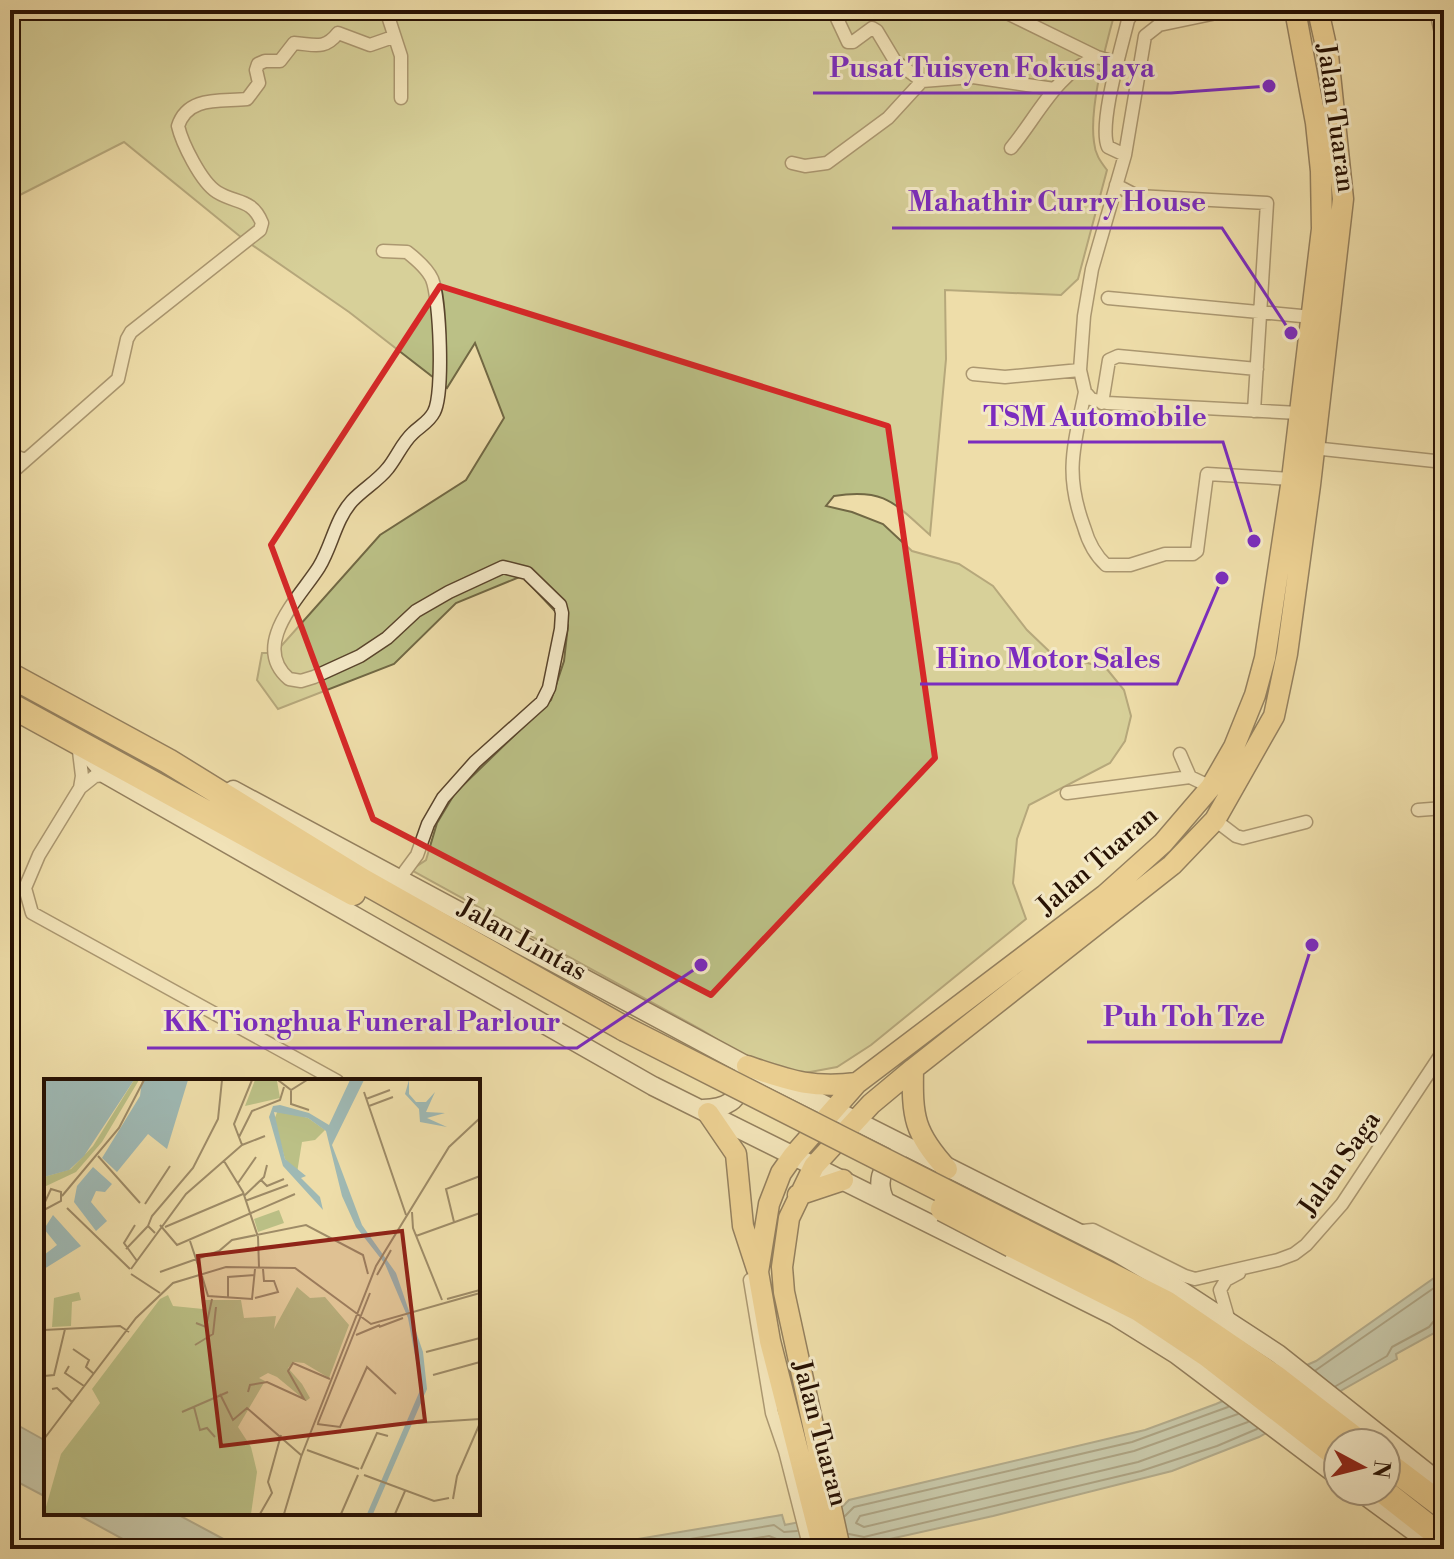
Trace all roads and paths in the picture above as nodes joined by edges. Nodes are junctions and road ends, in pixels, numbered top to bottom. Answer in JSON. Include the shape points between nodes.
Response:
{"nodes":[{"id":1,"x":386,"y":10,"type":"edge"},
{"id":2,"x":833,"y":10,"type":"edge"},
{"id":3,"x":1001,"y":10,"type":"edge"},
{"id":4,"x":1143,"y":10,"type":"edge"},
{"id":5,"x":1231,"y":10,"type":"edge"},
{"id":6,"x":1295,"y":10,"type":"edge"},
{"id":7,"x":1318,"y":10,"type":"edge"},
{"id":8,"x":1436,"y":10,"type":"edge"},
{"id":9,"x":393,"y":37,"type":"junction"},
{"id":10,"x":1444,"y":47,"type":"edge"},
{"id":11,"x":1097,"y":57,"type":"junction"},
{"id":12,"x":1118,"y":63,"type":"junction"},
{"id":13,"x":922,"y":81,"type":"junction"},
{"id":14,"x":1054,"y":89,"type":"junction"},
{"id":15,"x":401,"y":98,"type":"dead end"},
{"id":16,"x":1011,"y":148,"type":"dead end"},
{"id":17,"x":1125,"y":155,"type":"junction"},
{"id":18,"x":792,"y":163,"type":"dead end"},
{"id":19,"x":1116,"y":185,"type":"junction"},
{"id":20,"x":383,"y":251,"type":"dead end"},
{"id":21,"x":1108,"y":298,"type":"dead end"},
{"id":22,"x":1261,"y":312,"type":"junction"},
{"id":23,"x":1312,"y":317,"type":"junction"},
{"id":24,"x":1257,"y":369,"type":"junction"},
{"id":25,"x":1080,"y":370,"type":"junction"},
{"id":26,"x":973,"y":374,"type":"dead end"},
{"id":27,"x":1085,"y":392,"type":"junction"},
{"id":28,"x":1102,"y":403,"type":"junction"},
{"id":29,"x":1254,"y":411,"type":"junction"},
{"id":30,"x":1299,"y":413,"type":"junction"},
{"id":31,"x":1313,"y":448,"type":"junction"},
{"id":32,"x":10,"y":454,"type":"edge"},
{"id":33,"x":25,"y":460,"type":"junction"},
{"id":34,"x":1444,"y":462,"type":"edge"},
{"id":35,"x":10,"y":474,"type":"edge"},
{"id":36,"x":1292,"y":479,"type":"junction"},
{"id":37,"x":1269,"y":632,"type":"junction"},
{"id":38,"x":10,"y":675,"type":"edge"},
{"id":39,"x":10,"y":705,"type":"edge"},
{"id":40,"x":78,"y":743,"type":"junction"},
{"id":41,"x":1180,"y":754,"type":"dead end"},
{"id":42,"x":168,"y":761,"type":"junction"},
{"id":43,"x":107,"y":775,"type":"junction"},
{"id":44,"x":1190,"y":777,"type":"junction"},
{"id":45,"x":1211,"y":787,"type":"junction"},
{"id":46,"x":80,"y":788,"type":"junction"},
{"id":47,"x":1067,"y":793,"type":"dead end"},
{"id":48,"x":1444,"y":808,"type":"edge"},
{"id":49,"x":1418,"y":810,"type":"dead end"},
{"id":50,"x":1215,"y":820,"type":"junction"},
{"id":51,"x":1306,"y":822,"type":"dead end"},
{"id":52,"x":400,"y":878,"type":"junction"},
{"id":53,"x":1052,"y":946,"type":"junction"},
{"id":54,"x":621,"y":1034,"type":"junction"},
{"id":55,"x":1444,"y":1050,"type":"edge"},
{"id":56,"x":727,"y":1055,"type":"junction"},
{"id":57,"x":747,"y":1066,"type":"junction"},
{"id":58,"x":913,"y":1069,"type":"junction"},
{"id":59,"x":333,"y":1079,"type":"edge"},
{"id":60,"x":857,"y":1083,"type":"junction"},
{"id":61,"x":834,"y":1110,"type":"junction"},
{"id":62,"x":704,"y":1111,"type":"junction"},
{"id":63,"x":855,"y":1121,"type":"junction"},
{"id":64,"x":912,"y":1150,"type":"junction"},
{"id":65,"x":793,"y":1156,"type":"junction"},
{"id":66,"x":814,"y":1166,"type":"junction"},
{"id":67,"x":947,"y":1169,"type":"junction"},
{"id":68,"x":843,"y":1180,"type":"junction"},
{"id":69,"x":798,"y":1195,"type":"junction"},
{"id":70,"x":885,"y":1201,"type":"junction"},
{"id":71,"x":743,"y":1226,"type":"junction"},
{"id":72,"x":1076,"y":1231,"type":"junction"},
{"id":73,"x":1016,"y":1238,"type":"junction"},
{"id":74,"x":1245,"y":1269,"type":"junction"},
{"id":75,"x":758,"y":1272,"type":"junction"},
{"id":76,"x":752,"y":1297,"type":"junction"},
{"id":77,"x":1229,"y":1321,"type":"junction"},
{"id":78,"x":1286,"y":1373,"type":"junction"},
{"id":79,"x":1339,"y":1427,"type":"edge"},
{"id":80,"x":1287,"y":1428,"type":"junction"},
{"id":81,"x":1322,"y":1447,"type":"edge"},
{"id":82,"x":1322,"y":1461,"type":"edge"},
{"id":83,"x":1402,"y":1475,"type":"edge"},
{"id":84,"x":1444,"y":1486,"type":"edge"},
{"id":85,"x":1402,"y":1506,"type":"edge"},
{"id":86,"x":1381,"y":1507,"type":"edge"},
{"id":87,"x":1444,"y":1507,"type":"edge"},
{"id":88,"x":823,"y":1510,"type":"junction"},
{"id":89,"x":1444,"y":1539,"type":"edge"},
{"id":90,"x":834,"y":1548,"type":"edge"},
{"id":91,"x":810,"y":1549,"type":"edge"},
{"id":92,"x":1438,"y":1549,"type":"edge"}],
"edges":[{"from":1,"to":9,"type":"street"},
{"from":2,"to":13,"type":"street","via":[[848,42],[872,28],[895,61]]},
{"from":3,"to":11,"type":"street"},
{"from":4,"to":12,"type":"street","via":[[1128,20]]},
{"from":5,"to":17,"type":"street","via":[[1159,25],[1145,36]]},
{"from":6,"to":23,"type":"main road","name":"Jalan Tuaran","via":[[1316,123],[1322,193]]},
{"from":7,"to":31,"type":"main road","name":"Jalan Tuaran","via":[[1328,55],[1343,199]]},
{"from":8,"to":10,"type":"street"},
{"from":9,"to":15,"type":"street","via":[[401,56]]},
{"from":9,"to":33,"type":"street","via":[[370,45],[338,33],[318,47],[294,43],[280,61],[258,64],[259,83],[247,99],[208,100],[186,112],[178,126],[196,165],[218,193],[258,212],[260,230],[131,332],[118,379]]},
{"from":11,"to":12,"type":"street"},
{"from":11,"to":14,"type":"street","via":[[1076,67]]},
{"from":12,"to":17,"type":"street","via":[[1105,136],[1113,152]]},
{"from":13,"to":14,"type":"street","via":[[973,77]]},
{"from":13,"to":18,"type":"street","via":[[888,118],[827,163]]},
{"from":14,"to":16,"type":"street"},
{"from":17,"to":19,"type":"street"},
{"from":19,"to":22,"type":"street","via":[[1137,196],[1267,203]]},
{"from":19,"to":25,"type":"street","via":[[1088,288]]},
{"from":20,"to":52,"type":"street","via":[[407,252],[430,275],[436,292],[438,402],[427,422],[340,519],[319,567],[284,617],[276,642],[277,664],[289,679],[314,677],[360,656],[416,611],[503,567],[527,573],[551,594],[562,613],[542,702],[443,798],[417,855]]},
{"from":21,"to":22,"type":"street"},
{"from":22,"to":23,"type":"street"},
{"from":22,"to":24,"type":"street"},
{"from":23,"to":30,"type":"main road","name":"Jalan Tuaran"},
{"from":24,"to":28,"type":"street","via":[[1118,356],[1109,360]]},
{"from":24,"to":29,"type":"street"},
{"from":25,"to":26,"type":"street","via":[[1005,377]]},
{"from":25,"to":27,"type":"street"},
{"from":27,"to":28,"type":"street"},
{"from":27,"to":36,"type":"street","via":[[1071,482],[1088,539],[1106,565],[1197,551],[1207,474]]},
{"from":28,"to":29,"type":"street"},
{"from":29,"to":30,"type":"street"},
{"from":30,"to":36,"type":"main road","name":"Jalan Tuaran"},
{"from":31,"to":34,"type":"street"},
{"from":31,"to":37,"type":"main road","via":[[1302,455],[1280,612]]},
{"from":31,"to":50,"type":"main road","name":"Jalan Tuaran","via":[[1274,716]]},
{"from":32,"to":33,"type":"street"},
{"from":33,"to":35,"type":"street"},
{"from":36,"to":37,"type":"main road","name":"Jalan Tuaran"},
{"from":37,"to":45,"type":"main road","name":"Jalan Tuaran","via":[[1250,709]]},
{"from":38,"to":42,"type":"highway","name":"Jalan Lintas"},
{"from":39,"to":40,"type":"highway","name":"Jalan Lintas"},
{"from":40,"to":43,"type":"street"},
{"from":40,"to":46,"type":"street"},
{"from":40,"to":54,"type":"highway","name":"Jalan Lintas","via":[[580,1021]]},
{"from":41,"to":44,"type":"street"},
{"from":42,"to":52,"type":"street"},
{"from":42,"to":54,"type":"highway","name":"Jalan Lintas"},
{"from":43,"to":46,"type":"street","via":[[95,776]]},
{"from":43,"to":62,"type":"street"},
{"from":44,"to":45,"type":"street"},
{"from":44,"to":47,"type":"street"},
{"from":45,"to":53,"type":"main road","name":"Jalan Tuaran","via":[[1163,843]]},
{"from":46,"to":59,"type":"street","via":[[30,872],[25,888],[32,913]]},
{"from":48,"to":49,"type":"street"},
{"from":50,"to":51,"type":"street","via":[[1243,838]]},
{"from":50,"to":53,"type":"main road","name":"Jalan Tuaran","via":[[1172,865]]},
{"from":52,"to":56,"type":"street"},
{"from":53,"to":58,"type":"main road","name":"Jalan Tuaran"},
{"from":53,"to":60,"type":"main road","name":"Jalan Tuaran"},
{"from":54,"to":73,"type":"highway","name":"Jalan Lintas","bridge":true},
{"from":55,"to":74,"type":"street","name":"Jalan Saga","via":[[1342,1204],[1314,1237],[1294,1254]]},
{"from":56,"to":57,"type":"street"},
{"from":56,"to":62,"type":"street","via":[[741,1074],[739,1092],[728,1105]]},
{"from":57,"to":60,"type":"main road","via":[[826,1087]]},
{"from":57,"to":61,"type":"street"},
{"from":58,"to":63,"type":"main road","name":"Jalan Tuaran"},
{"from":58,"to":67,"type":"main road","via":[[920,1134]]},
{"from":60,"to":61,"type":"main road","name":"Jalan Tuaran"},
{"from":61,"to":63,"type":"street"},
{"from":61,"to":65,"type":"main road","name":"Jalan Tuaran"},
{"from":62,"to":65,"type":"street"},
{"from":62,"to":71,"type":"main road","via":[[736,1154]]},
{"from":63,"to":64,"type":"street"},
{"from":63,"to":66,"type":"main road","name":"Jalan Tuaran"},
{"from":64,"to":67,"type":"street"},
{"from":64,"to":70,"type":"street","via":[[886,1165],[879,1188]]},
{"from":65,"to":66,"type":"street"},
{"from":65,"to":75,"type":"main road","name":"Jalan Tuaran","via":[[769,1204]]},
{"from":66,"to":68,"type":"street"},
{"from":66,"to":69,"type":"main road","name":"Jalan Tuaran"},
{"from":67,"to":72,"type":"street"},
{"from":68,"to":69,"type":"main road"},
{"from":68,"to":70,"type":"street"},
{"from":69,"to":88,"type":"main road","name":"Jalan Tuaran","via":[[782,1267]]},
{"from":70,"to":80,"type":"street","via":[[1115,1316]]},
{"from":71,"to":75,"type":"main road"},
{"from":71,"to":76,"type":"street"},
{"from":72,"to":74,"type":"street","name":"Jalan Saga","via":[[1093,1230],[1195,1279]]},
{"from":72,"to":77,"type":"street"},
{"from":73,"to":78,"type":"highway","via":[[1166,1303]]},
{"from":73,"to":80,"type":"highway","via":[[1208,1355],[1250,1387]]},
{"from":74,"to":77,"type":"street","via":[[1220,1290]]},
{"from":75,"to":76,"type":"street"},
{"from":75,"to":88,"type":"main road","name":"Jalan Tuaran","via":[[770,1341]]},
{"from":76,"to":91,"type":"street","via":[[772,1413]]},
{"from":77,"to":78,"type":"street"},
{"from":78,"to":79,"type":"highway"},
{"from":78,"to":84,"type":"street","via":[[1348,1408]]},
{"from":80,"to":81,"type":"highway"},
{"from":80,"to":82,"type":"street"},
{"from":83,"to":87,"type":"highway"},
{"from":85,"to":89,"type":"highway"},
{"from":86,"to":92,"type":"street"},
{"from":88,"to":90,"type":"main road","name":"Jalan Tuaran"}]}
